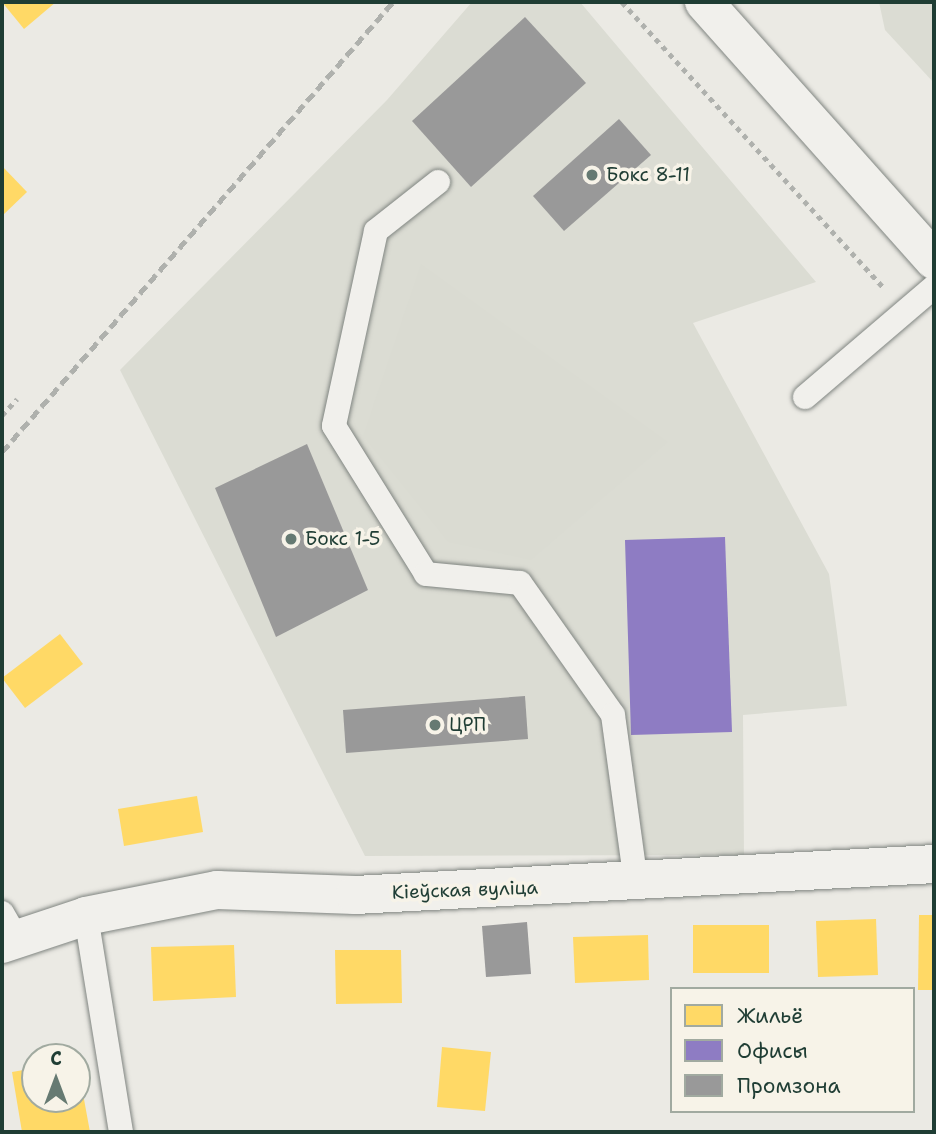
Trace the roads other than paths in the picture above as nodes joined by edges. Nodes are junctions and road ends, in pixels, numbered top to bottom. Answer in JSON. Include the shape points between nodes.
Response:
{"nodes":[{"id":1,"x":704,"y":2,"type":"edge"},
{"id":2,"x":438,"y":182,"type":"dead end"},
{"id":3,"x":934,"y":260,"type":"edge"},
{"id":4,"x":934,"y":287,"type":"edge"},
{"id":5,"x":805,"y":397,"type":"dead end"},
{"id":6,"x":934,"y":864,"type":"edge"},
{"id":7,"x":636,"y":882,"type":"junction"},
{"id":8,"x":86,"y":916,"type":"junction"},
{"id":9,"x":7,"y":932,"type":"edge"},
{"id":10,"x":121,"y":1132,"type":"edge"}],
"edges":[{"from":1,"to":3,"type":"street"},
{"from":2,"to":7,"type":"lane","via":[[376,231],[334,426],[426,574],[520,583],[613,715]]},
{"from":4,"to":5,"type":"lane"},
{"from":6,"to":7,"type":"street","name":"Кіеўская вуліца"},
{"from":7,"to":8,"type":"street","name":"Кіеўская вуліца","via":[[355,895],[217,890]]},
{"from":8,"to":9,"type":"street","name":"Кіеўская вуліца"},
{"from":8,"to":10,"type":"lane"}]}
